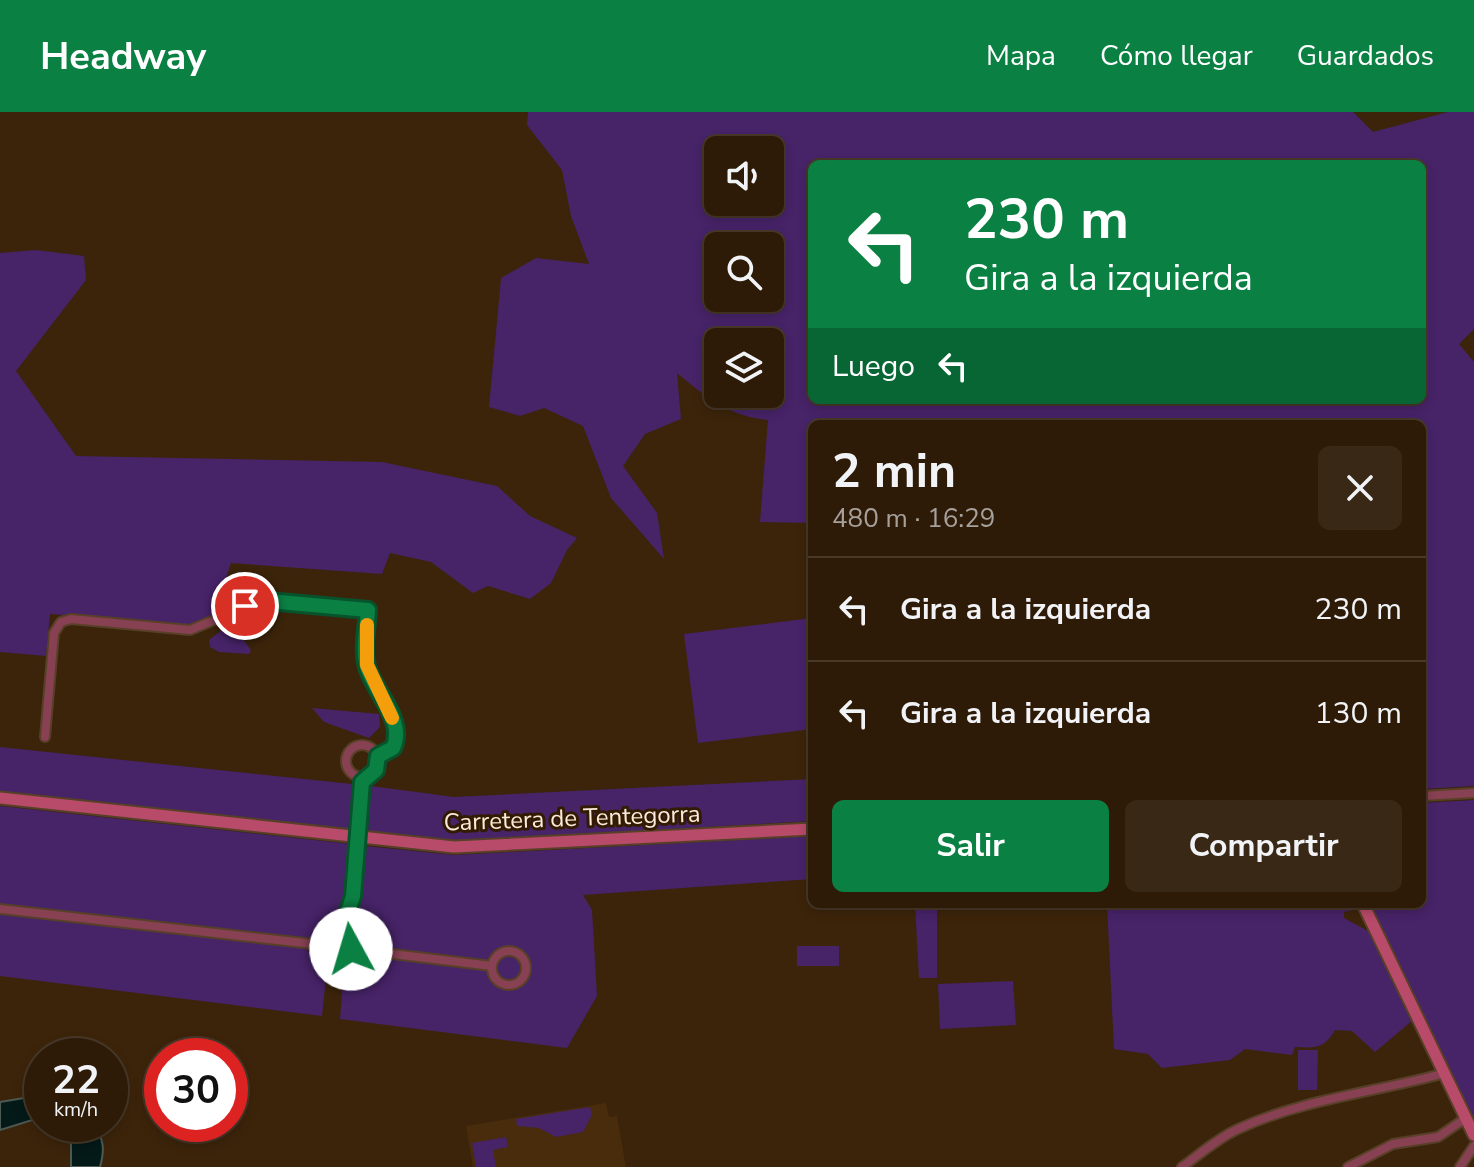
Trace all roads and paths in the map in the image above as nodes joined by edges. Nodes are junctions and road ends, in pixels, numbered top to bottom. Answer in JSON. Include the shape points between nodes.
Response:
{"nodes":[{"id":1,"x":45,"y":737,"type":"dead end"},
{"id":2,"x":378,"y":756,"type":"junction"},
{"id":3,"x":362,"y":779,"type":"junction"},
{"id":4,"x":1474,"y":793,"type":"edge"},
{"id":5,"x":1426,"y":796,"type":"edge"},
{"id":6,"x":0,"y":798,"type":"edge"},
{"id":7,"x":808,"y":829,"type":"edge"},
{"id":8,"x":359,"y":837,"type":"junction"},
{"id":9,"x":1365,"y":908,"type":"edge"},
{"id":10,"x":0,"y":909,"type":"edge"},
{"id":11,"x":341,"y":934,"type":"junction"},
{"id":12,"x":322,"y":945,"type":"junction"},
{"id":13,"x":351,"y":949,"type":"junction"},
{"id":14,"x":492,"y":966,"type":"junction"},
{"id":15,"x":1445,"y":1073,"type":"junction"},
{"id":16,"x":1466,"y":1118,"type":"junction"},
{"id":17,"x":1474,"y":1135,"type":"edge"},
{"id":18,"x":1474,"y":1146,"type":"edge"},
{"id":19,"x":1182,"y":1167,"type":"edge"},
{"id":20,"x":1348,"y":1167,"type":"edge"},
{"id":21,"x":1460,"y":1167,"type":"edge"}],
"edges":[{"from":1,"to":2,"type":"street","via":[[54,633],[61,622],[190,630],[268,601],[368,610],[367,665],[397,734],[393,748]]},
{"from":2,"to":3,"type":"street","via":[[376,770]]},
{"from":2,"to":3,"type":"street","via":[[366,745],[350,750],[347,766]]},
{"from":3,"to":8,"type":"street"},
{"from":4,"to":5,"type":"street"},
{"from":6,"to":8,"type":"main road","name":"Carretera de Tentegorra"},
{"from":7,"to":8,"type":"main road","name":"Carretera de Tentegorra","via":[[461,847]]},
{"from":8,"to":11,"type":"street","via":[[353,896]]},
{"from":9,"to":15,"type":"main road"},
{"from":10,"to":12,"type":"street"},
{"from":11,"to":12,"type":"street","via":[[328,935]]},
{"from":11,"to":13,"type":"street"},
{"from":12,"to":13,"type":"street","via":[[323,955],[332,962],[344,961]]},
{"from":13,"to":14,"type":"street"},
{"from":14,"to":14,"type":"street","via":[[504,984],[515,984],[526,971],[524,960],[511,951],[499,955]]},
{"from":15,"to":16,"type":"main road"},
{"from":15,"to":19,"type":"street","via":[[1249,1124]]},
{"from":16,"to":17,"type":"main road"},
{"from":16,"to":20,"type":"street","via":[[1438,1137],[1393,1144]]},
{"from":18,"to":21,"type":"street"}]}
